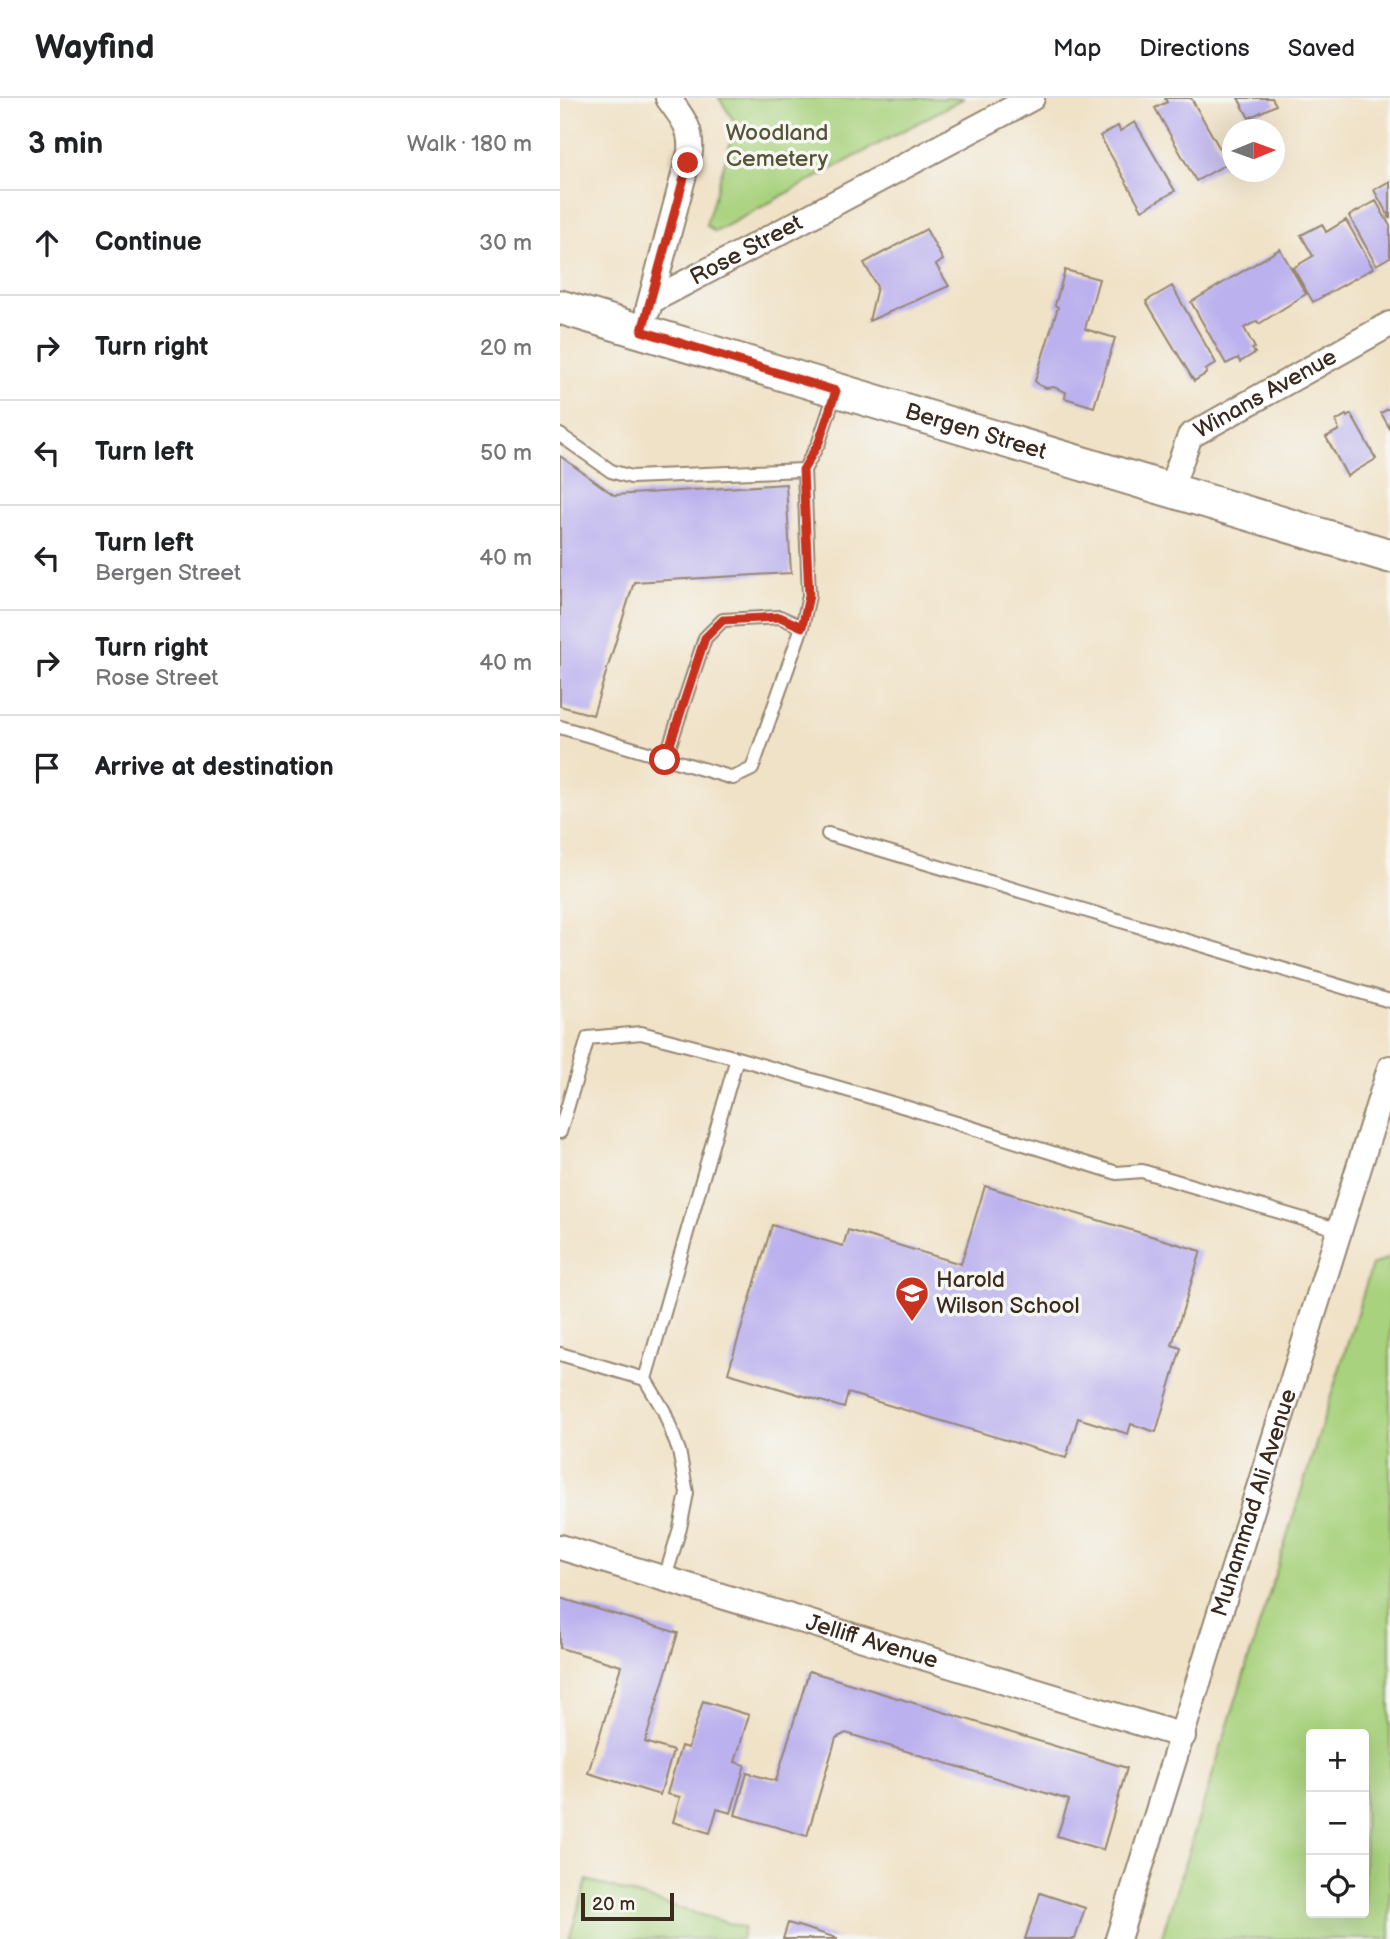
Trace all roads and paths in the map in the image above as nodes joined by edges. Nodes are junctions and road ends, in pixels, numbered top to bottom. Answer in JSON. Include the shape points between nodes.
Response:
{"nodes":[{"id":1,"x":668,"y":98,"type":"edge"},
{"id":2,"x":1032,"y":98,"type":"edge"},
{"id":3,"x":560,"y":307,"type":"edge"},
{"id":4,"x":647,"y":316,"type":"junction"},
{"id":5,"x":1390,"y":324,"type":"edge"},
{"id":6,"x":836,"y":391,"type":"junction"},
{"id":7,"x":560,"y":435,"type":"edge"},
{"id":8,"x":803,"y":470,"type":"junction"},
{"id":9,"x":1170,"y":491,"type":"junction"},
{"id":10,"x":1390,"y":556,"type":"edge"},
{"id":11,"x":802,"y":627,"type":"junction"},
{"id":12,"x":560,"y":727,"type":"edge"},
{"id":13,"x":665,"y":760,"type":"junction"},
{"id":14,"x":828,"y":834,"type":"dead end"},
{"id":15,"x":1390,"y":1001,"type":"edge"},
{"id":16,"x":737,"y":1058,"type":"junction"},
{"id":17,"x":1390,"y":1068,"type":"edge"},
{"id":18,"x":560,"y":1132,"type":"edge"},
{"id":19,"x":1340,"y":1230,"type":"junction"},
{"id":20,"x":560,"y":1354,"type":"edge"},
{"id":21,"x":645,"y":1379,"type":"junction"},
{"id":22,"x":560,"y":1547,"type":"edge"},
{"id":23,"x":665,"y":1578,"type":"junction"},
{"id":24,"x":1183,"y":1736,"type":"junction"},
{"id":25,"x":1118,"y":1939,"type":"edge"}],
"edges":[{"from":1,"to":4,"type":"street","name":"Rose Street","via":[[687,124],[691,142]]},
{"from":2,"to":4,"type":"street","name":"Rose Street"},
{"from":3,"to":4,"type":"main road","name":"Bergen Street"},
{"from":4,"to":6,"type":"main road","name":"Bergen Street"},
{"from":5,"to":9,"type":"street","name":"Winans Avenue","via":[[1190,436]]},
{"from":6,"to":8,"type":"lane","via":[[819,442]]},
{"from":6,"to":9,"type":"main road","name":"Bergen Street"},
{"from":7,"to":8,"type":"lane","via":[[611,471],[631,477]]},
{"from":8,"to":11,"type":"lane","via":[[809,596]]},
{"from":9,"to":10,"type":"main road","name":"Bergen Street"},
{"from":11,"to":13,"type":"lane","via":[[780,617],[723,620],[705,638]]},
{"from":11,"to":13,"type":"lane","via":[[752,769],[733,778]]},
{"from":12,"to":13,"type":"lane"},
{"from":14,"to":15,"type":"lane"},
{"from":16,"to":18,"type":"lane","via":[[641,1033],[588,1038]]},
{"from":16,"to":19,"type":"lane","via":[[1117,1173],[1142,1171]]},
{"from":16,"to":21,"type":"lane"},
{"from":17,"to":19,"type":"street","name":"Muhammad Ali Avenue"},
{"from":19,"to":24,"type":"street","name":"Muhammad Ali Avenue"},
{"from":20,"to":21,"type":"lane"},
{"from":21,"to":23,"type":"lane","via":[[664,1410],[679,1451],[687,1493]]},
{"from":22,"to":23,"type":"street","name":"Jelliff Avenue"},
{"from":23,"to":24,"type":"street","name":"Jelliff Avenue"},
{"from":24,"to":25,"type":"street","name":"Muhammad Ali Avenue"}]}
